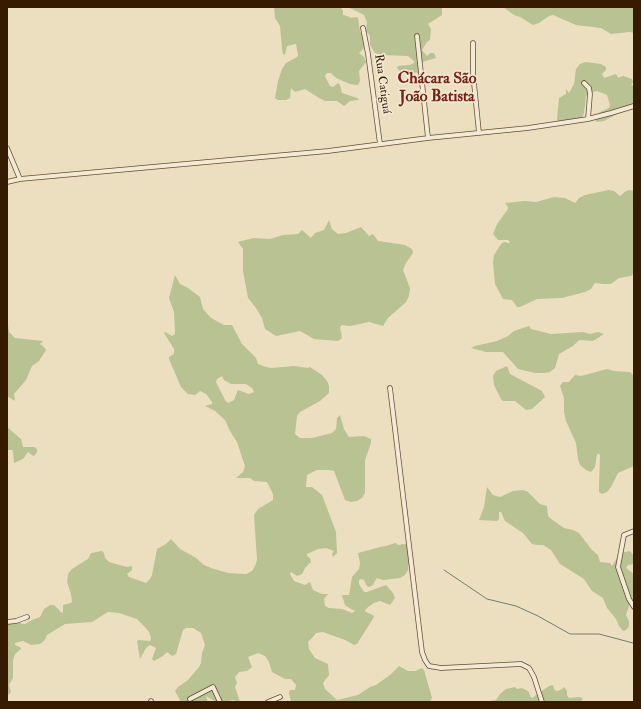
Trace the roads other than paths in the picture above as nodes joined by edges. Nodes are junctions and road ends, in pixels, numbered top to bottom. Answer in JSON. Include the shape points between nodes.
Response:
{"nodes":[{"id":1,"x":363,"y":28,"type":"dead end"},
{"id":2,"x":417,"y":36,"type":"dead end"},
{"id":3,"x":473,"y":43,"type":"dead end"},
{"id":4,"x":584,"y":82,"type":"dead end"},
{"id":5,"x":634,"y":106,"type":"edge"},
{"id":6,"x":588,"y":119,"type":"junction"},
{"id":7,"x":479,"y":133,"type":"junction"},
{"id":8,"x":428,"y":138,"type":"junction"},
{"id":9,"x":380,"y":144,"type":"junction"},
{"id":10,"x":7,"y":148,"type":"edge"},
{"id":11,"x":20,"y":179,"type":"junction"},
{"id":12,"x":7,"y":182,"type":"edge"},
{"id":13,"x":390,"y":388,"type":"dead end"},
{"id":14,"x":634,"y":531,"type":"edge"},
{"id":15,"x":634,"y":607,"type":"edge"},
{"id":16,"x":27,"y":617,"type":"dead end"},
{"id":17,"x":7,"y":622,"type":"edge"},
{"id":18,"x":280,"y":697,"type":"dead end"},
{"id":19,"x":190,"y":700,"type":"dead end"},
{"id":20,"x":220,"y":702,"type":"edge"},
{"id":21,"x":268,"y":702,"type":"edge"},
{"id":22,"x":542,"y":702,"type":"edge"}],
"edges":[{"from":1,"to":9,"type":"street","name":"Rua Catiguá"},
{"from":2,"to":8,"type":"street"},
{"from":3,"to":7,"type":"street"},
{"from":4,"to":6,"type":"street","via":[[590,94]]},
{"from":5,"to":6,"type":"street"},
{"from":6,"to":7,"type":"street"},
{"from":7,"to":8,"type":"street"},
{"from":8,"to":9,"type":"street"},
{"from":9,"to":11,"type":"street"},
{"from":10,"to":11,"type":"street"},
{"from":11,"to":12,"type":"street"},
{"from":13,"to":22,"type":"street","via":[[425,660],[429,666],[441,668],[521,664],[529,668],[534,677]]},
{"from":14,"to":15,"type":"street","via":[[624,535],[618,567]]},
{"from":16,"to":17,"type":"street"},
{"from":18,"to":21,"type":"street"},
{"from":19,"to":20,"type":"street","via":[[213,687]]}]}
